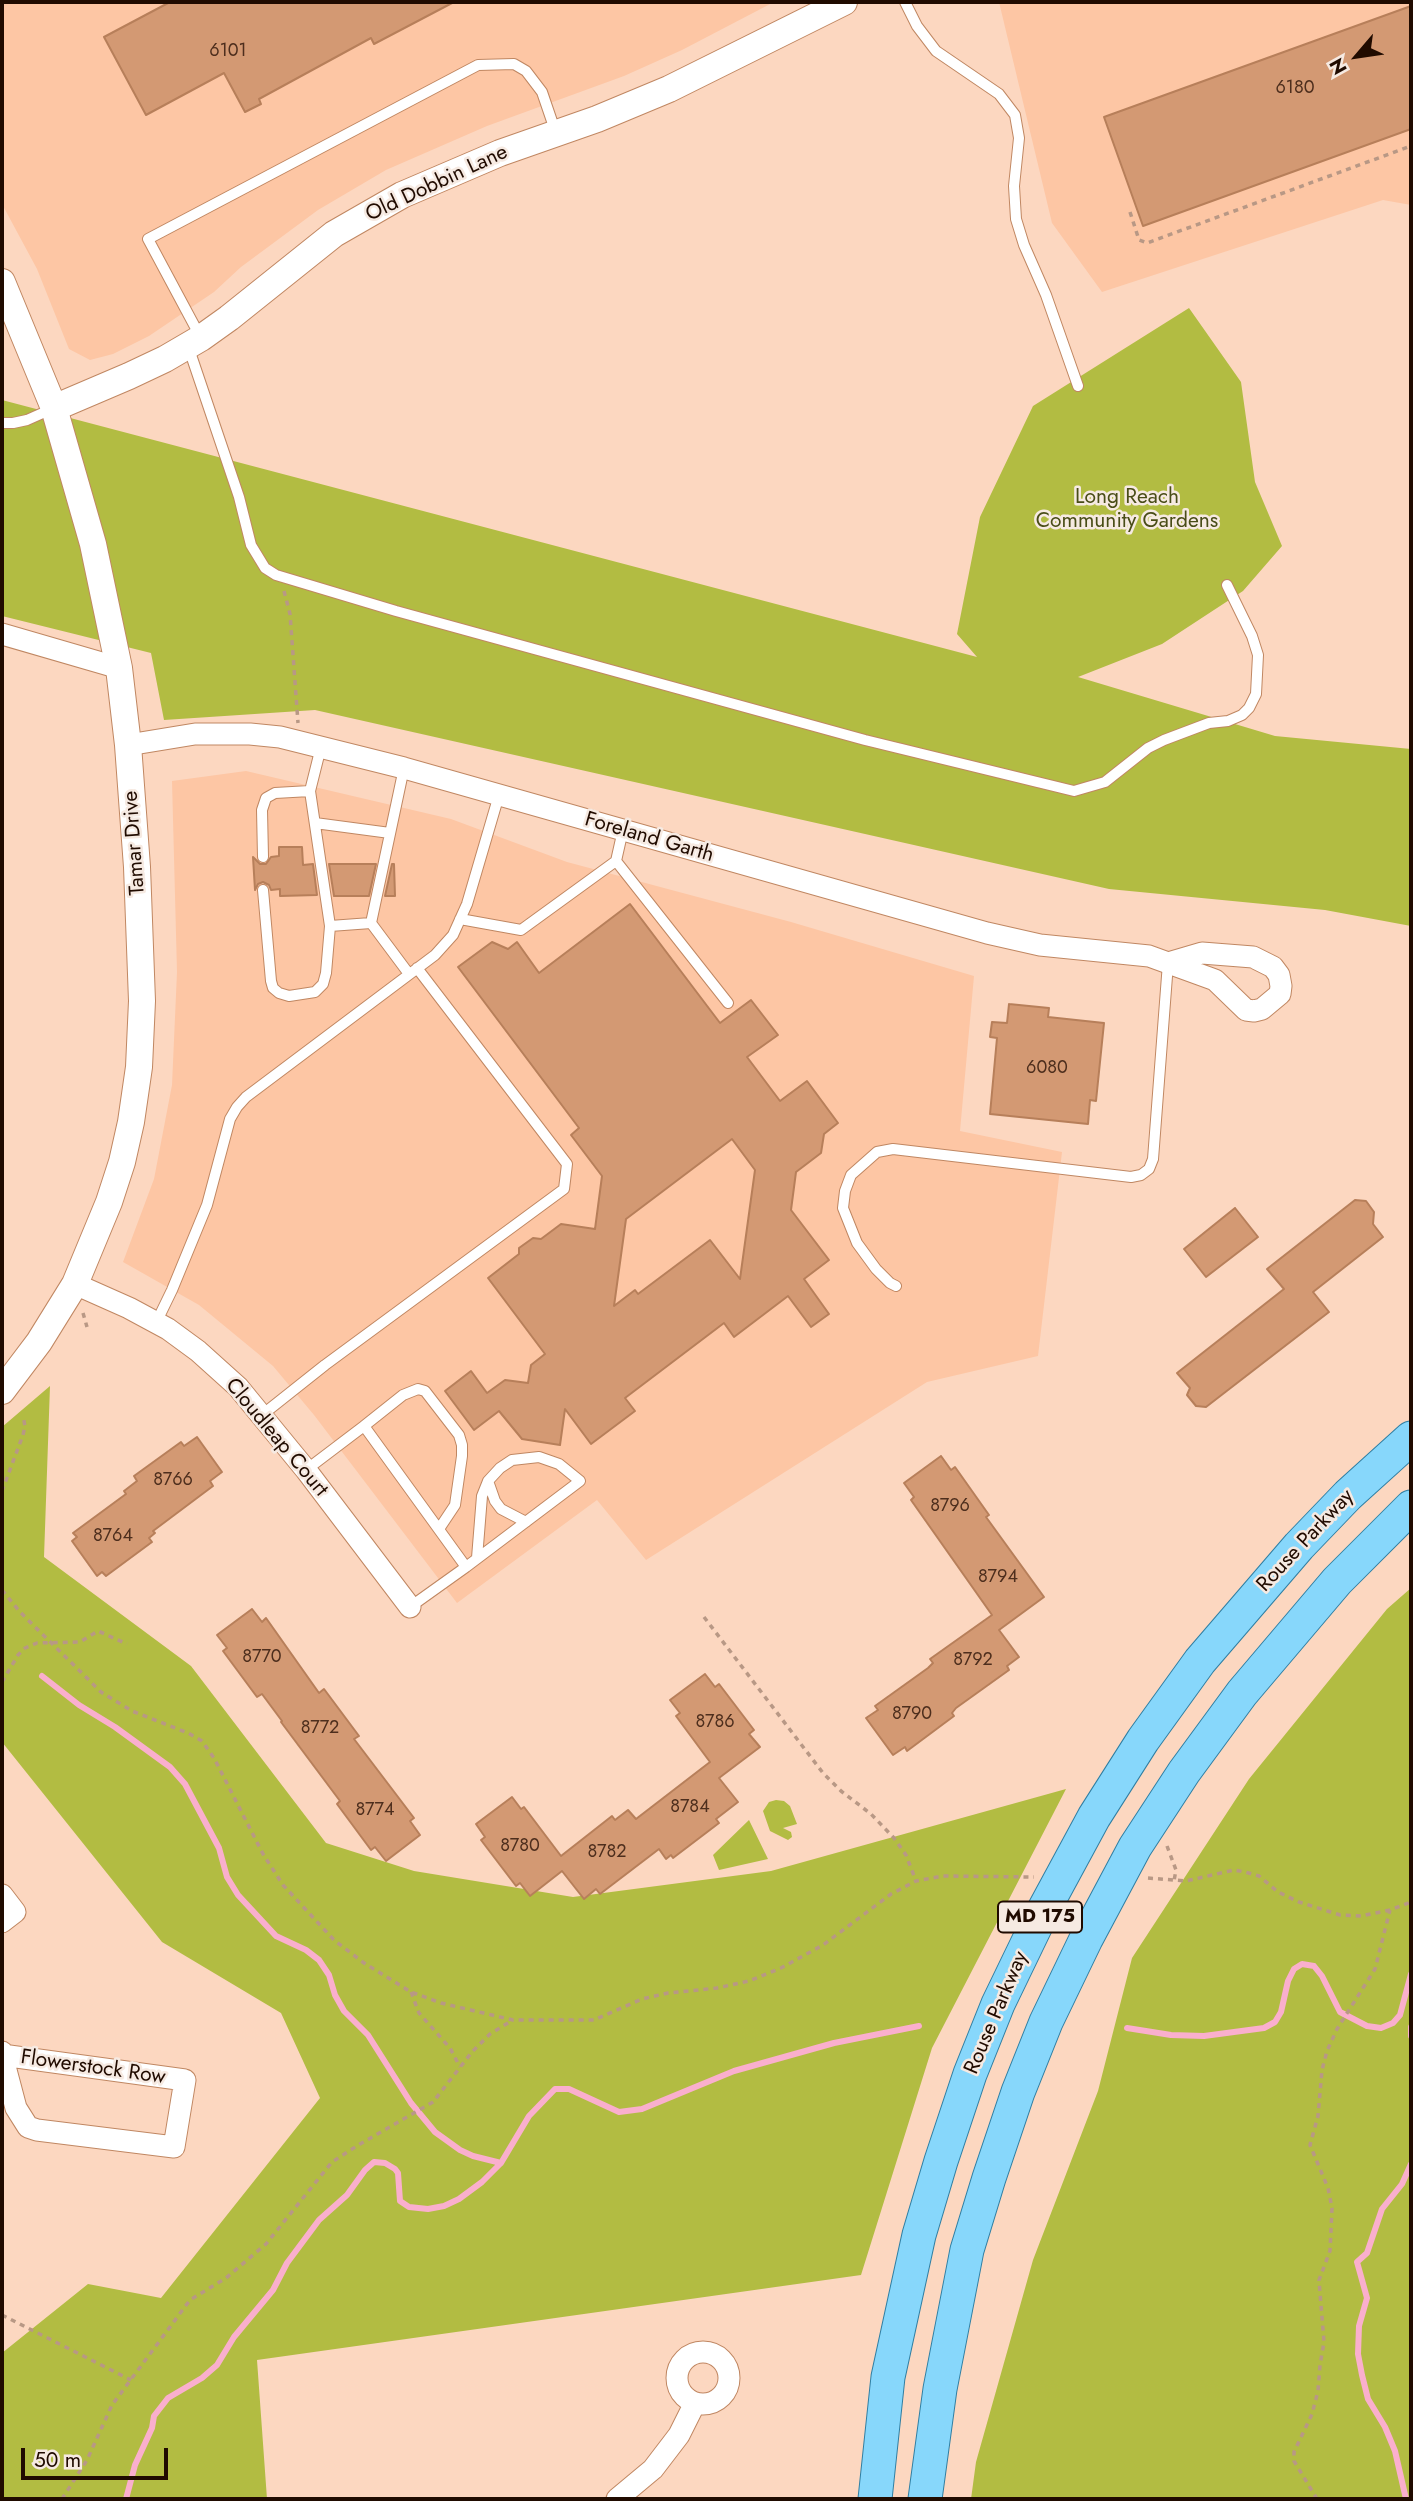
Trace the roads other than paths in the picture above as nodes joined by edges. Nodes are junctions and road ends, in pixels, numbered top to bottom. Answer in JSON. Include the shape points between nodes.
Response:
{"nodes":[{"id":1,"x":844,"y":2,"type":"edge"},
{"id":2,"x":905,"y":2,"type":"edge"},
{"id":3,"x":556,"y":133,"type":"junction"},
{"id":4,"x":2,"y":282,"type":"edge"},
{"id":5,"x":194,"y":342,"type":"junction"},
{"id":6,"x":1078,"y":386,"type":"dead end"},
{"id":7,"x":54,"y":408,"type":"junction"},
{"id":8,"x":2,"y":423,"type":"edge"},
{"id":9,"x":1227,"y":585,"type":"dead end"},
{"id":10,"x":2,"y":634,"type":"edge"},
{"id":11,"x":119,"y":668,"type":"junction"},
{"id":12,"x":128,"y":745,"type":"junction"},
{"id":13,"x":321,"y":747,"type":"junction"},
{"id":14,"x":404,"y":768,"type":"junction"},
{"id":15,"x":310,"y":791,"type":"junction"},
{"id":16,"x":499,"y":796,"type":"junction"},
{"id":17,"x":315,"y":822,"type":"junction"},
{"id":18,"x":623,"y":830,"type":"junction"},
{"id":19,"x":390,"y":833,"type":"junction"},
{"id":20,"x":263,"y":857,"type":"dead end"},
{"id":21,"x":616,"y":861,"type":"junction"},
{"id":22,"x":263,"y":890,"type":"dead end"},
{"id":23,"x":460,"y":919,"type":"junction"},
{"id":24,"x":371,"y":923,"type":"junction"},
{"id":25,"x":330,"y":926,"type":"junction"},
{"id":26,"x":1168,"y":963,"type":"junction"},
{"id":27,"x":413,"y":971,"type":"junction"},
{"id":28,"x":728,"y":1003,"type":"dead end"},
{"id":29,"x":75,"y":1284,"type":"junction"},
{"id":30,"x":896,"y":1286,"type":"dead end"},
{"id":31,"x":156,"y":1322,"type":"junction"},
{"id":32,"x":2,"y":1391,"type":"edge"},
{"id":33,"x":262,"y":1415,"type":"junction"},
{"id":34,"x":364,"y":1426,"type":"junction"},
{"id":35,"x":1411,"y":1438,"type":"edge"},
{"id":36,"x":306,"y":1470,"type":"junction"},
{"id":37,"x":488,"y":1481,"type":"junction"},
{"id":38,"x":1411,"y":1507,"type":"edge"},
{"id":39,"x":526,"y":1522,"type":"junction"},
{"id":40,"x":439,"y":1529,"type":"junction"},
{"id":41,"x":477,"y":1558,"type":"junction"},
{"id":42,"x":466,"y":1567,"type":"junction"},
{"id":43,"x":410,"y":1607,"type":"joint"},
{"id":44,"x":2,"y":1895,"type":"edge"},
{"id":45,"x":2,"y":1922,"type":"edge"},
{"id":46,"x":2,"y":2053,"type":"edge"},
{"id":47,"x":695,"y":2403,"type":"dead end"},
{"id":48,"x":617,"y":2499,"type":"edge"},
{"id":49,"x":874,"y":2499,"type":"edge"},
{"id":50,"x":925,"y":2499,"type":"edge"}],
"edges":[{"from":1,"to":3,"type":"street","name":"Old Dobbin Lane","via":[[669,89]]},
{"from":2,"to":6,"type":"lane","via":[[936,51],[999,94],[1015,115],[1019,138],[1016,219]]},
{"from":3,"to":5,"type":"street","name":"Old Dobbin Lane","via":[[447,174],[365,216],[334,234]]},
{"from":3,"to":5,"type":"lane","via":[[542,92],[526,71],[514,64],[478,65],[148,239]]},
{"from":4,"to":7,"type":"street","name":"Tamar Drive"},
{"from":5,"to":7,"type":"street","name":"Old Dobbin Lane"},
{"from":5,"to":9,"type":"lane","via":[[251,545],[265,568],[281,577],[865,740],[1074,791],[1105,782],[1147,748],[1209,723],[1228,721],[1249,708],[1256,694],[1258,655]]},
{"from":7,"to":8,"type":"lane","via":[[27,420]]},
{"from":7,"to":11,"type":"street","name":"Tamar Drive","via":[[93,544]]},
{"from":10,"to":11,"type":"street"},
{"from":11,"to":12,"type":"street","name":"Tamar Drive"},
{"from":12,"to":13,"type":"street","name":"Foreland Garth","via":[[222,733]]},
{"from":12,"to":29,"type":"street","name":"Tamar Drive","via":[[142,988],[139,1067],[122,1162]]},
{"from":13,"to":14,"type":"street","name":"Foreland Garth"},
{"from":13,"to":15,"type":"lane"},
{"from":14,"to":16,"type":"street","name":"Foreland Garth"},
{"from":14,"to":19,"type":"lane"},
{"from":15,"to":17,"type":"lane"},
{"from":15,"to":20,"type":"lane","via":[[275,793],[266,798]]},
{"from":16,"to":18,"type":"street","name":"Foreland Garth"},
{"from":16,"to":23,"type":"lane"},
{"from":17,"to":19,"type":"lane"},
{"from":17,"to":25,"type":"lane"},
{"from":18,"to":21,"type":"lane"},
{"from":18,"to":26,"type":"street","name":"Foreland Garth","via":[[987,933],[1041,945],[1149,956]]},
{"from":19,"to":24,"type":"lane"},
{"from":21,"to":23,"type":"lane","via":[[522,930]]},
{"from":21,"to":28,"type":"lane"},
{"from":22,"to":25,"type":"lane","via":[[274,988],[279,993],[315,992],[323,984]]},
{"from":23,"to":27,"type":"lane","via":[[435,955]]},
{"from":24,"to":25,"type":"lane"},
{"from":24,"to":27,"type":"lane"},
{"from":26,"to":26,"type":"street","name":"Foreland Garth","via":[[1215,981],[1246,1010],[1262,1009],[1280,994],[1279,975],[1253,957],[1202,953]]},
{"from":26,"to":30,"type":"lane","via":[[1149,1169],[1131,1177],[893,1149],[877,1152],[851,1175],[843,1208],[857,1243]]},
{"from":27,"to":31,"type":"lane","via":[[237,1107],[207,1205]]},
{"from":27,"to":33,"type":"lane","via":[[567,1164],[564,1189]]},
{"from":29,"to":31,"type":"street","name":"Cloudleap Court"},
{"from":29,"to":32,"type":"street","name":"Tamar Drive"},
{"from":31,"to":33,"type":"street","name":"Cloudleap Court","via":[[198,1351],[239,1387]]},
{"from":33,"to":36,"type":"street","name":"Cloudleap Court"},
{"from":34,"to":36,"type":"lane"},
{"from":34,"to":40,"type":"lane"},
{"from":34,"to":40,"type":"lane","via":[[403,1395],[418,1390],[425,1391],[458,1435],[462,1456],[455,1505]]},
{"from":35,"to":49,"type":"main road","name":"Rouse Parkway","number":"MD 175","via":[[1299,1546],[1200,1661],[1094,1817],[1041,1915],[970,2074],[919,2235],[888,2377]]},
{"from":36,"to":43,"type":"street","name":"Cloudleap Court"},
{"from":37,"to":39,"type":"lane","via":[[501,1509]]},
{"from":37,"to":39,"type":"lane","via":[[512,1460],[526,1457],[559,1464],[580,1481]]},
{"from":37,"to":41,"type":"lane","via":[[482,1496]]},
{"from":38,"to":50,"type":"main road","number":"MD 175","via":[[1337,1581],[1242,1693],[1135,1847],[1086,1939],[1018,2092],[967,2250],[942,2377]]},
{"from":39,"to":41,"type":"lane"},
{"from":40,"to":42,"type":"lane"},
{"from":41,"to":42,"type":"lane"},
{"from":42,"to":43,"type":"lane"},
{"from":44,"to":45,"type":"street","via":[[15,1912]]},
{"from":46,"to":46,"type":"street","name":"Flowerstock Row","via":[[185,2080],[174,2147],[28,2127],[16,2108]]},
{"from":47,"to":48,"type":"street","via":[[680,2435],[653,2469]]}]}
